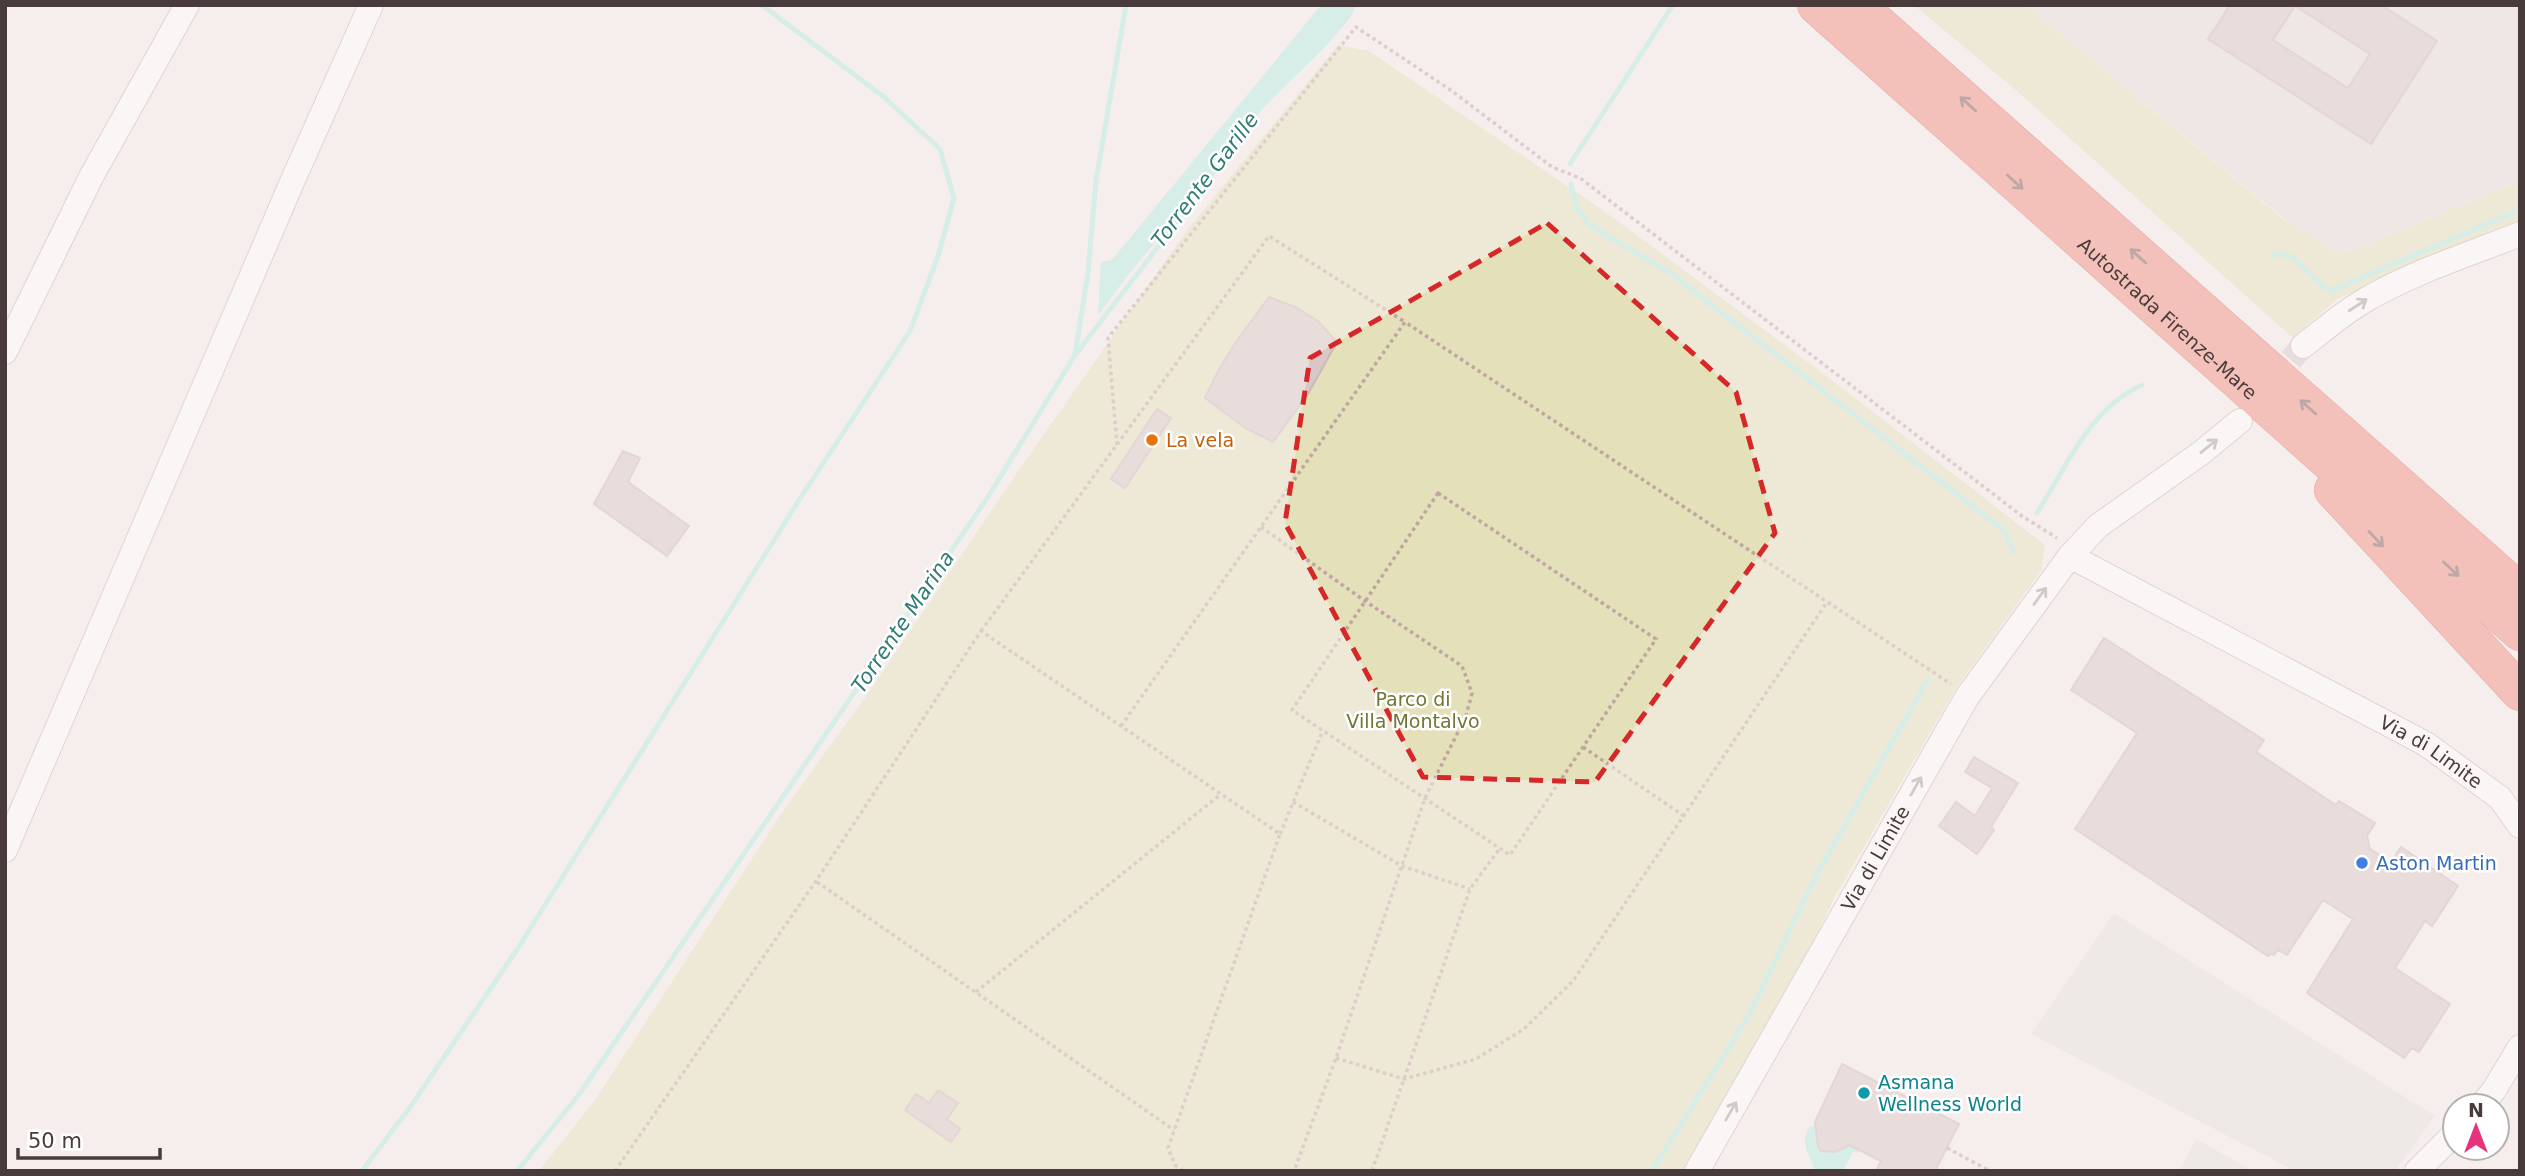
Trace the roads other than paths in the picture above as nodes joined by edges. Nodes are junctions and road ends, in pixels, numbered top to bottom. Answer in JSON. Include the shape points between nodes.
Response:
{"nodes":[{"id":1,"x":187,"y":5,"type":"edge"},
{"id":2,"x":371,"y":5,"type":"edge"},
{"id":3,"x":1816,"y":5,"type":"edge"},
{"id":4,"x":1857,"y":5,"type":"edge"},
{"id":5,"x":2520,"y":234,"type":"edge"},
{"id":6,"x":2304,"y":346,"type":"tunnel mouth"},
{"id":7,"x":5,"y":352,"type":"edge"},
{"id":8,"x":2240,"y":421,"type":"dead end"},
{"id":9,"x":2290,"y":426,"type":"junction"},
{"id":10,"x":2070,"y":556,"type":"junction"},
{"id":11,"x":2520,"y":592,"type":"edge"},
{"id":12,"x":2520,"y":632,"type":"edge"},
{"id":13,"x":2520,"y":692,"type":"edge"},
{"id":14,"x":2520,"y":826,"type":"edge"},
{"id":15,"x":5,"y":850,"type":"edge"},
{"id":16,"x":2520,"y":1048,"type":"edge"},
{"id":17,"x":2492,"y":1092,"type":"edge"},
{"id":18,"x":2441,"y":1147,"type":"edge"},
{"id":19,"x":1697,"y":1171,"type":"edge"},
{"id":20,"x":2417,"y":1171,"type":"edge"}],
"edges":[{"from":1,"to":7,"type":"street","via":[[90,177]]},
{"from":2,"to":15,"type":"street"},
{"from":3,"to":9,"type":"highway","name":"Autostrada Firenze-Mare","one_way":true},
{"from":11,"to":4,"type":"highway","name":"Autostrada Firenze-Mare","one_way":true},
{"from":6,"to":5,"type":"street","one_way":true,"via":[[2371,296]]},
{"from":10,"to":8,"type":"street","name":"Via di Limite","one_way":true,"via":[[2098,526]]},
{"from":9,"to":12,"type":"highway","name":"Autostrada Firenze-Mare","one_way":true},
{"from":9,"to":13,"type":"highway","one_way":true,"via":[[2335,494]]},
{"from":10,"to":14,"type":"street","name":"Via di Limite","via":[[2426,744],[2500,798]]},
{"from":19,"to":10,"type":"street","name":"Via di Limite","one_way":true,"via":[[1967,696]]},
{"from":16,"to":17,"type":"street"},
{"from":18,"to":20,"type":"street"}]}
